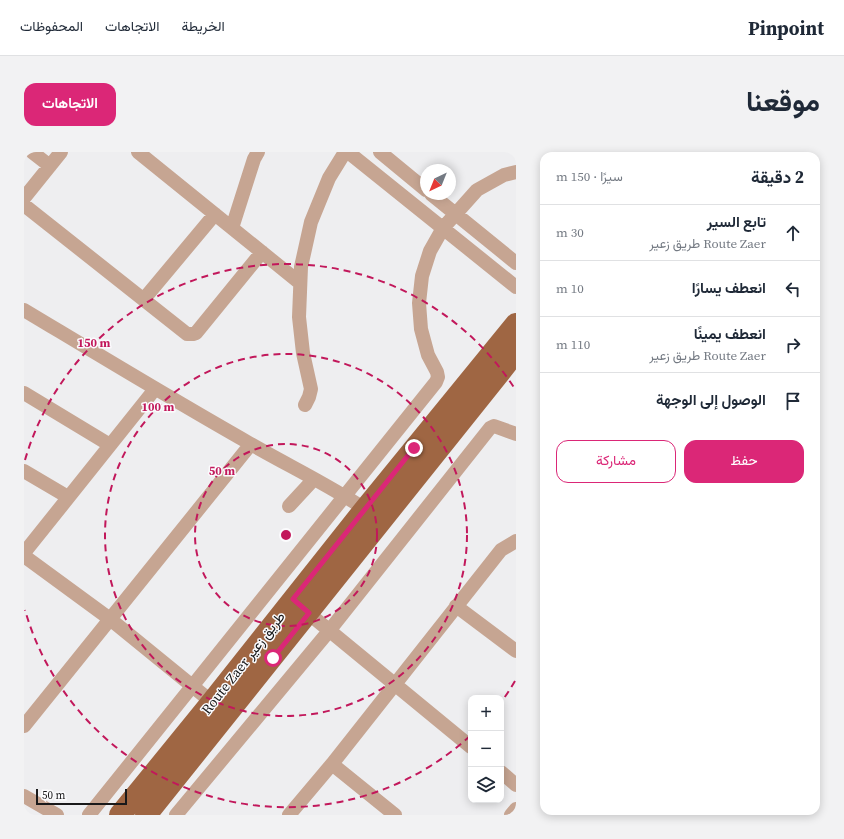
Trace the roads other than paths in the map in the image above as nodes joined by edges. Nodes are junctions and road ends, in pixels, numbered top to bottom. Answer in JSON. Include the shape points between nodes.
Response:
{"nodes":[{"id":1,"x":32,"y":152,"type":"edge"},
{"id":2,"x":61,"y":152,"type":"edge"},
{"id":3,"x":138,"y":152,"type":"edge"},
{"id":4,"x":345,"y":152,"type":"edge"},
{"id":5,"x":348,"y":152,"type":"edge"},
{"id":6,"x":380,"y":152,"type":"edge"},
{"id":7,"x":252,"y":154,"type":"edge"},
{"id":8,"x":50,"y":166,"type":"junction"},
{"id":9,"x":516,"y":172,"type":"edge"},
{"id":10,"x":420,"y":185,"type":"edge"},
{"id":11,"x":24,"y":198,"type":"edge"},
{"id":12,"x":438,"y":200,"type":"edge"},
{"id":13,"x":24,"y":205,"type":"edge"},
{"id":14,"x":215,"y":214,"type":"junction"},
{"id":15,"x":455,"y":214,"type":"junction"},
{"id":16,"x":232,"y":228,"type":"junction"},
{"id":17,"x":443,"y":228,"type":"junction"},
{"id":18,"x":262,"y":252,"type":"junction"},
{"id":19,"x":516,"y":263,"type":"edge"},
{"id":20,"x":300,"y":283,"type":"junction"},
{"id":21,"x":516,"y":287,"type":"edge"},
{"id":22,"x":144,"y":300,"type":"junction"},
{"id":23,"x":24,"y":310,"type":"edge"},
{"id":24,"x":516,"y":324,"type":"edge"},
{"id":25,"x":516,"y":352,"type":"edge"},
{"id":26,"x":155,"y":389,"type":"junction"},
{"id":27,"x":24,"y":393,"type":"edge"},
{"id":28,"x":305,"y":405,"type":"dead end"},
{"id":29,"x":516,"y":434,"type":"edge"},
{"id":30,"x":251,"y":444,"type":"junction"},
{"id":31,"x":110,"y":445,"type":"junction"},
{"id":32,"x":24,"y":471,"type":"edge"},
{"id":33,"x":314,"y":479,"type":"junction"},
{"id":34,"x":345,"y":496,"type":"junction"},
{"id":35,"x":68,"y":497,"type":"junction"},
{"id":36,"x":289,"y":506,"type":"dead end"},
{"id":37,"x":365,"y":509,"type":"junction"},
{"id":38,"x":516,"y":541,"type":"edge"},
{"id":39,"x":24,"y":553,"type":"edge"},
{"id":40,"x":24,"y":556,"type":"edge"},
{"id":41,"x":301,"y":606,"type":"junction"},
{"id":42,"x":456,"y":606,"type":"junction"},
{"id":43,"x":110,"y":619,"type":"junction"},
{"id":44,"x":329,"y":631,"type":"junction"},
{"id":45,"x":515,"y":648,"type":"edge"},
{"id":46,"x":395,"y":683,"type":"junction"},
{"id":47,"x":193,"y":686,"type":"junction"},
{"id":48,"x":220,"y":708,"type":"junction"},
{"id":49,"x":24,"y":726,"type":"edge"},
{"id":50,"x":468,"y":744,"type":"edge"},
{"id":51,"x":332,"y":764,"type":"junction"},
{"id":52,"x":504,"y":775,"type":"edge"},
{"id":53,"x":516,"y":785,"type":"edge"},
{"id":54,"x":24,"y":796,"type":"edge"},
{"id":55,"x":516,"y":809,"type":"edge"},
{"id":56,"x":57,"y":815,"type":"edge"},
{"id":57,"x":89,"y":815,"type":"edge"},
{"id":58,"x":120,"y":815,"type":"edge"},
{"id":59,"x":146,"y":815,"type":"edge"},
{"id":60,"x":176,"y":815,"type":"edge"},
{"id":61,"x":289,"y":815,"type":"edge"},
{"id":62,"x":395,"y":815,"type":"edge"},
{"id":63,"x":511,"y":815,"type":"edge"}],
"edges":[{"from":1,"to":8,"type":"street"},
{"from":2,"to":8,"type":"street"},
{"from":3,"to":14,"type":"street"},
{"from":4,"to":20,"type":"street","via":[[329,178],[311,222],[301,266]]},
{"from":5,"to":17,"type":"street"},
{"from":6,"to":10,"type":"street"},
{"from":7,"to":16,"type":"street"},
{"from":8,"to":11,"type":"street"},
{"from":9,"to":15,"type":"street","via":[[504,175],[477,190]]},
{"from":12,"to":15,"type":"street"},
{"from":13,"to":22,"type":"street"},
{"from":14,"to":16,"type":"street"},
{"from":14,"to":22,"type":"street"},
{"from":15,"to":17,"type":"street"},
{"from":15,"to":19,"type":"street"},
{"from":16,"to":18,"type":"street"},
{"from":17,"to":21,"type":"street"},
{"from":17,"to":34,"type":"street","via":[[430,251],[422,276],[419,303],[421,329],[428,355],[438,377]]},
{"from":18,"to":20,"type":"street"},
{"from":18,"to":22,"type":"street","via":[[196,333],[187,334]]},
{"from":20,"to":28,"type":"street","via":[[299,317],[311,389]]},
{"from":23,"to":26,"type":"street"},
{"from":24,"to":37,"type":"main road","name":"Route Zaer طريق زعير"},
{"from":25,"to":41,"type":"main road","name":"Route Zaer طريق زعير"},
{"from":26,"to":30,"type":"street"},
{"from":26,"to":31,"type":"street"},
{"from":27,"to":31,"type":"street"},
{"from":29,"to":44,"type":"street","via":[[494,426],[490,428]]},
{"from":30,"to":33,"type":"street"},
{"from":30,"to":43,"type":"street"},
{"from":31,"to":35,"type":"street"},
{"from":32,"to":35,"type":"street"},
{"from":33,"to":34,"type":"street"},
{"from":33,"to":36,"type":"street"},
{"from":34,"to":37,"type":"street"},
{"from":34,"to":47,"type":"street"},
{"from":35,"to":39,"type":"street"},
{"from":37,"to":41,"type":"main road","name":"Route Zaer طريق زعير"},
{"from":38,"to":42,"type":"street","via":[[501,550]]},
{"from":40,"to":43,"type":"street"},
{"from":41,"to":44,"type":"street"},
{"from":41,"to":48,"type":"main road","name":"Route Zaer طريق زعير"},
{"from":42,"to":45,"type":"street"},
{"from":42,"to":46,"type":"street"},
{"from":43,"to":47,"type":"street"},
{"from":43,"to":49,"type":"street"},
{"from":44,"to":46,"type":"street"},
{"from":44,"to":60,"type":"street"},
{"from":46,"to":50,"type":"street"},
{"from":46,"to":51,"type":"street"},
{"from":47,"to":48,"type":"street"},
{"from":47,"to":57,"type":"street"},
{"from":48,"to":58,"type":"main road","name":"Route Zaer طريق زعير"},
{"from":48,"to":59,"type":"main road","name":"Route Zaer طريق زعير"},
{"from":51,"to":61,"type":"street"},
{"from":51,"to":62,"type":"street"},
{"from":52,"to":53,"type":"street"},
{"from":54,"to":56,"type":"street"},
{"from":55,"to":63,"type":"street"}]}
